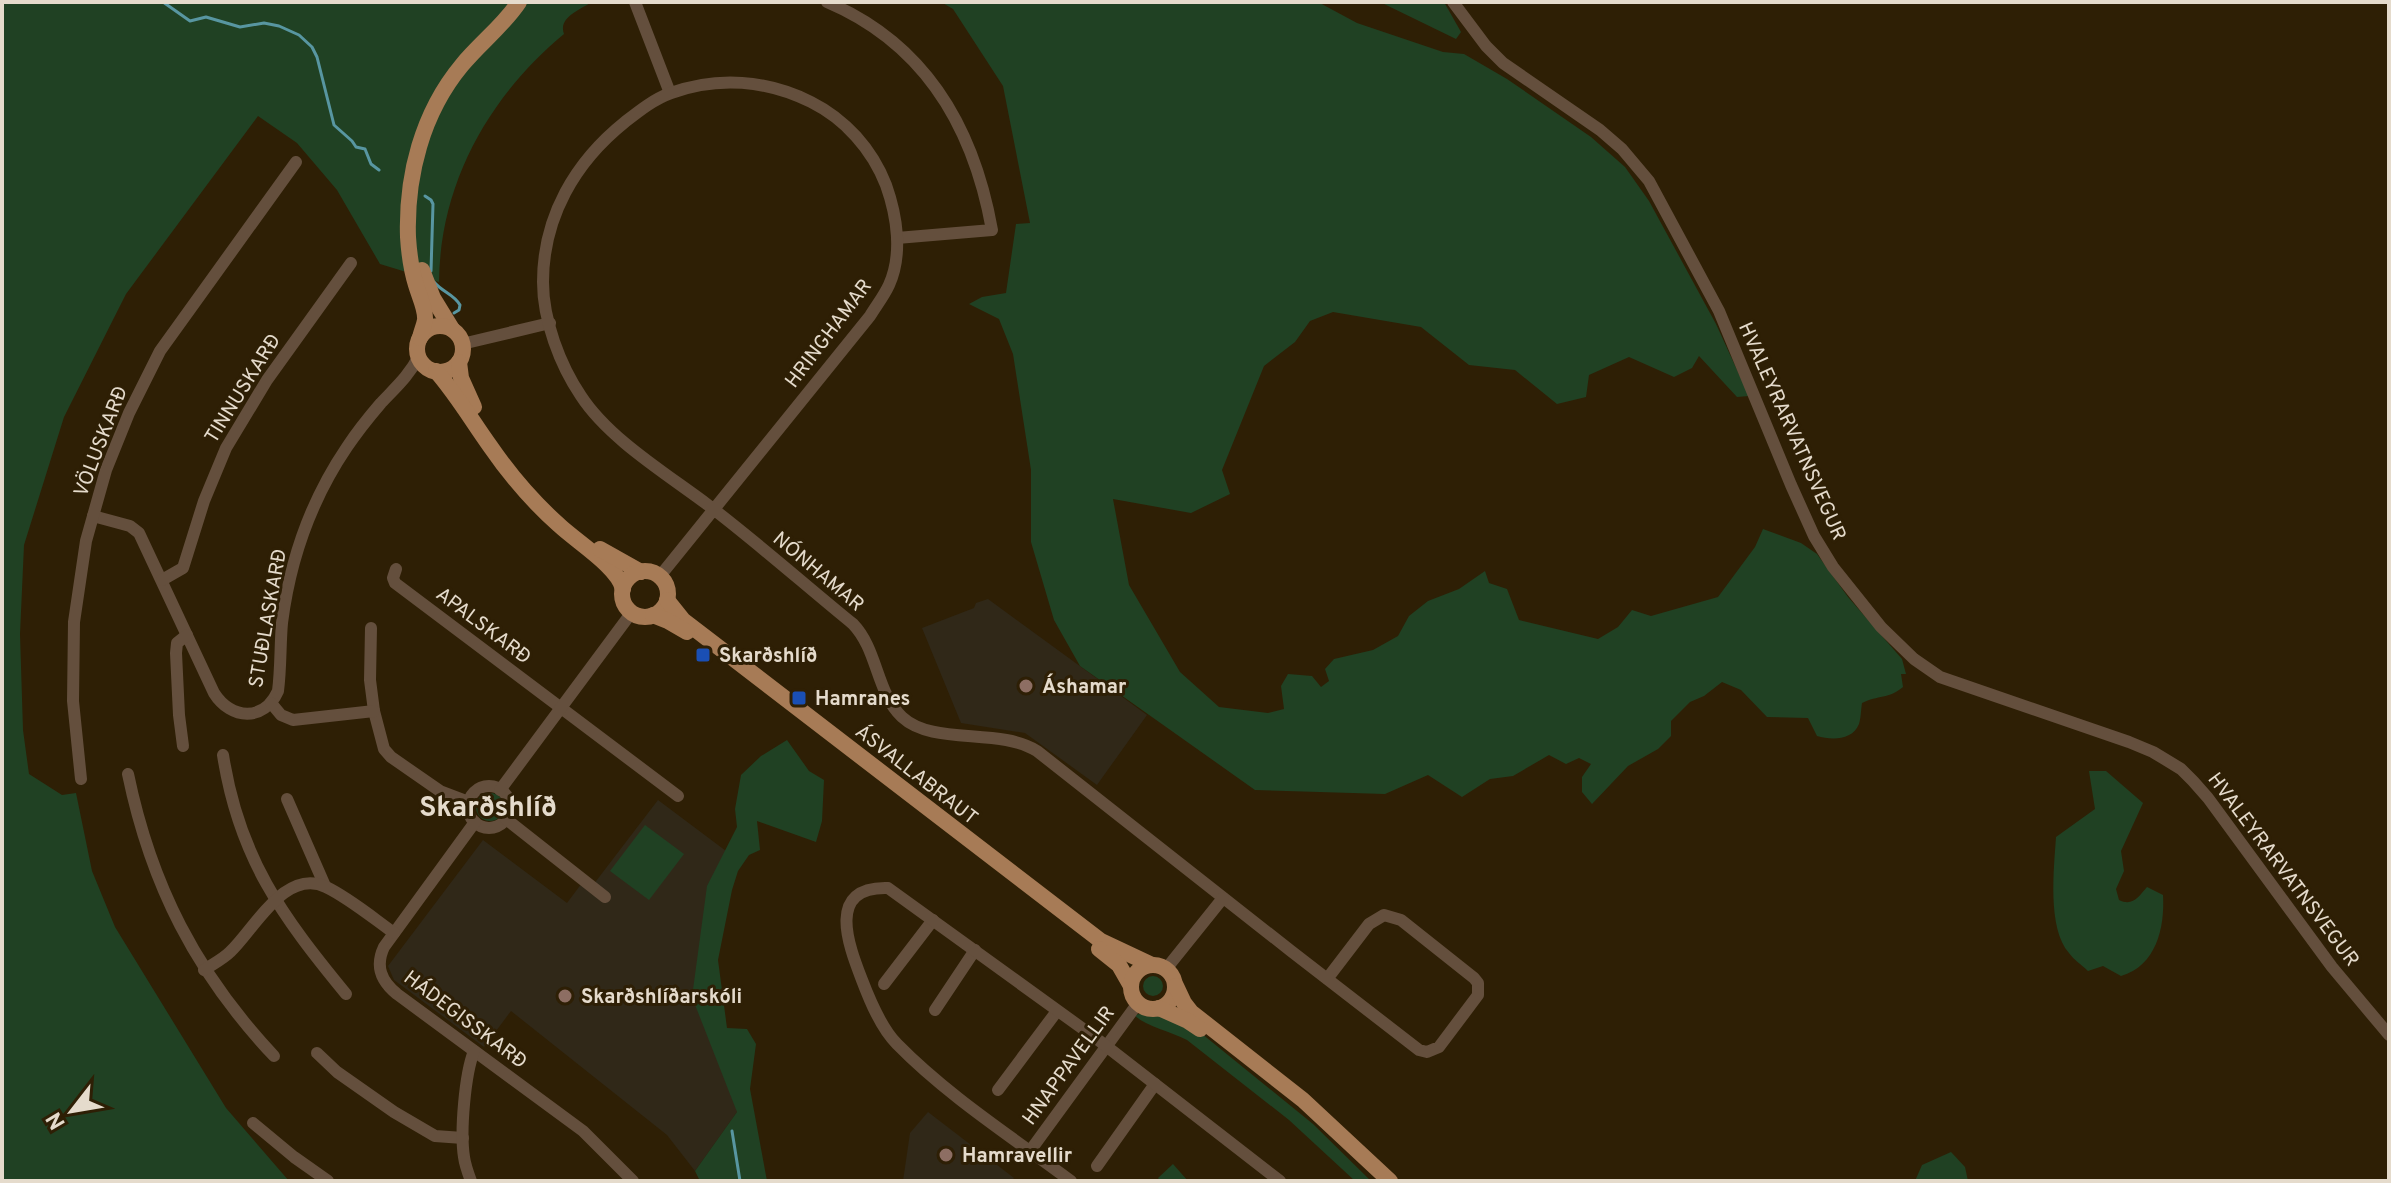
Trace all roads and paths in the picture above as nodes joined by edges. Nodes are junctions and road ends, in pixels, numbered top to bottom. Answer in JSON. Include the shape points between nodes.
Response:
{"nodes":[{"id":1,"x":519,"y":2,"type":"edge"},
{"id":2,"x":530,"y":2,"type":"edge"},
{"id":3,"x":635,"y":2,"type":"edge"},
{"id":4,"x":827,"y":2,"type":"edge"},
{"id":5,"x":1453,"y":2,"type":"edge"},
{"id":6,"x":670,"y":93,"type":"junction"},
{"id":7,"x":296,"y":162,"type":"dead end"},
{"id":8,"x":897,"y":238,"type":"junction"},
{"id":9,"x":351,"y":263,"type":"dead end"},
{"id":10,"x":550,"y":323,"type":"junction"},
{"id":11,"x":452,"y":329,"type":"junction"},
{"id":12,"x":420,"y":338,"type":"junction"},
{"id":13,"x":462,"y":344,"type":"junction"},
{"id":14,"x":419,"y":356,"type":"junction"},
{"id":15,"x":459,"y":362,"type":"junction"},
{"id":16,"x":433,"y":370,"type":"junction"},
{"id":17,"x":408,"y":375,"type":"junction"},
{"id":18,"x":714,"y":510,"type":"junction"},
{"id":19,"x":93,"y":516,"type":"junction"},
{"id":20,"x":396,"y":569,"type":"dead end"},
{"id":21,"x":641,"y":572,"type":"junction"},
{"id":22,"x":660,"y":576,"type":"junction"},
{"id":23,"x":162,"y":580,"type":"junction"},
{"id":24,"x":623,"y":589,"type":"junction"},
{"id":25,"x":667,"y":600,"type":"junction"},
{"id":26,"x":632,"y":612,"type":"junction"},
{"id":27,"x":653,"y":615,"type":"junction"},
{"id":28,"x":371,"y":628,"type":"dead end"},
{"id":29,"x":187,"y":635,"type":"junction"},
{"id":30,"x":271,"y":703,"type":"junction"},
{"id":31,"x":561,"y":707,"type":"junction"},
{"id":32,"x":374,"y":711,"type":"junction"},
{"id":33,"x":183,"y":746,"type":"dead end"},
{"id":34,"x":223,"y":755,"type":"dead end"},
{"id":35,"x":128,"y":774,"type":"dead end"},
{"id":36,"x":81,"y":779,"type":"dead end"},
{"id":37,"x":500,"y":790,"type":"junction"},
{"id":38,"x":678,"y":796,"type":"dead end"},
{"id":39,"x":287,"y":799,"type":"dead end"},
{"id":40,"x":469,"y":802,"type":"junction"},
{"id":41,"x":506,"y":819,"type":"junction"},
{"id":42,"x":475,"y":822,"type":"junction"},
{"id":43,"x":325,"y":886,"type":"junction"},
{"id":44,"x":605,"y":897,"type":"dead end"},
{"id":45,"x":1223,"y":898,"type":"junction"},
{"id":46,"x":275,"y":900,"type":"junction"},
{"id":47,"x":933,"y":920,"type":"junction"},
{"id":48,"x":394,"y":933,"type":"junction"},
{"id":49,"x":975,"y":950,"type":"junction"},
{"id":50,"x":1159,"y":967,"type":"junction"},
{"id":51,"x":204,"y":970,"type":"junction"},
{"id":52,"x":1327,"y":979,"type":"junction"},
{"id":53,"x":884,"y":984,"type":"dead end"},
{"id":54,"x":1131,"y":986,"type":"junction"},
{"id":55,"x":1176,"y":986,"type":"junction"},
{"id":56,"x":346,"y":994,"type":"dead end"},
{"id":57,"x":1138,"y":1003,"type":"junction"},
{"id":58,"x":1159,"y":1008,"type":"junction"},
{"id":59,"x":935,"y":1010,"type":"dead end"},
{"id":60,"x":1057,"y":1011,"type":"junction"},
{"id":61,"x":2389,"y":1035,"type":"edge"},
{"id":62,"x":1106,"y":1047,"type":"junction"},
{"id":63,"x":474,"y":1051,"type":"junction"},
{"id":64,"x":317,"y":1053,"type":"dead end"},
{"id":65,"x":274,"y":1056,"type":"dead end"},
{"id":66,"x":1155,"y":1084,"type":"junction"},
{"id":67,"x":998,"y":1090,"type":"dead end"},
{"id":68,"x":253,"y":1123,"type":"dead end"},
{"id":69,"x":463,"y":1138,"type":"junction"},
{"id":70,"x":1030,"y":1151,"type":"junction"},
{"id":71,"x":1097,"y":1166,"type":"dead end"},
{"id":72,"x":1266,"y":1170,"type":"junction"},
{"id":73,"x":328,"y":1181,"type":"edge"},
{"id":74,"x":471,"y":1181,"type":"edge"},
{"id":75,"x":633,"y":1181,"type":"edge"},
{"id":76,"x":1071,"y":1181,"type":"edge"},
{"id":77,"x":1255,"y":1181,"type":"edge"},
{"id":78,"x":1280,"y":1181,"type":"edge"},
{"id":79,"x":1377,"y":1181,"type":"edge"},
{"id":80,"x":1390,"y":1181,"type":"edge"}],
"edges":[{"from":1,"to":12,"type":"main road","via":[[447,85],[418,149],[408,235],[425,319]]},
{"from":2,"to":11,"type":"main road","via":[[457,88],[425,161],[418,253],[424,278]]},
{"from":3,"to":6,"type":"street"},
{"from":4,"to":8,"type":"street","via":[[863,19],[921,70],[963,131],[985,192],[992,230]]},
{"from":5,"to":61,"type":"street","name":"HVALEYRARVATNSVEGUR","via":[[1503,63],[1600,130],[1649,181],[1719,311],[1814,536],[1881,627],[1940,677],[2129,742],[2181,769]]},
{"from":6,"to":8,"type":"street","name":"HRINGHAMAR","via":[[711,83],[751,82],[793,93],[827,110],[858,137],[880,169],[893,205]]},
{"from":6,"to":10,"type":"street","name":"HRINGHAMAR","via":[[615,130],[568,185],[545,259],[544,301]]},
{"from":7,"to":19,"type":"street","name":"VÖLUSKARÐ","via":[[160,351],[122,429]]},
{"from":8,"to":18,"type":"street","name":"HRINGHAMAR","via":[[889,286],[870,316]]},
{"from":9,"to":23,"type":"street","name":"TINNUSKARÐ","via":[[244,416],[210,485],[186,564]]},
{"from":10,"to":13,"type":"street"},
{"from":10,"to":18,"type":"street","name":"HRINGHAMAR","via":[[572,381],[600,422]]},
{"from":11,"to":12,"type":"main road","via":[[431,328]]},
{"from":11,"to":13,"type":"main road"},
{"from":12,"to":14,"type":"main road"},
{"from":13,"to":15,"type":"main road"},
{"from":14,"to":16,"type":"main road"},
{"from":14,"to":17,"type":"street","name":"STUÐLASKARÐ"},
{"from":15,"to":16,"type":"main road","via":[[449,370]]},
{"from":15,"to":21,"type":"main road","via":[[468,396],[518,471],[590,542]]},
{"from":16,"to":17,"type":"street"},
{"from":16,"to":24,"type":"main road","via":[[528,495],[608,566]]},
{"from":17,"to":30,"type":"street","name":"STUÐLASKARÐ","via":[[345,450],[304,529],[286,600],[278,691]]},
{"from":18,"to":22,"type":"street","name":"HRINGHAMAR"},
{"from":18,"to":45,"type":"street","name":"NÓNHAMAR","via":[[857,628],[897,712],[918,728],[1019,741],[1037,751]]},
{"from":19,"to":23,"type":"street","name":"STUÐLASKARÐ","via":[[135,529]]},
{"from":19,"to":36,"type":"street","name":"VÖLUSKARÐ","via":[[73,647]]},
{"from":20,"to":31,"type":"street","name":"APALSKARÐ","via":[[395,583]]},
{"from":21,"to":22,"type":"main road"},
{"from":21,"to":24,"type":"main road"},
{"from":22,"to":25,"type":"main road"},
{"from":23,"to":29,"type":"street","name":"STUÐLASKARÐ"},
{"from":24,"to":26,"type":"main road"},
{"from":25,"to":27,"type":"main road"},
{"from":25,"to":50,"type":"main road","name":"ÁSVALLABRAUT","via":[[683,620],[1101,941]]},
{"from":26,"to":27,"type":"main road"},
{"from":26,"to":31,"type":"street"},
{"from":27,"to":54,"type":"main road","name":"ÁSVALLABRAUT","via":[[702,643],[1113,959]]},
{"from":28,"to":32,"type":"street"},
{"from":29,"to":30,"type":"street","name":"STUÐLASKARÐ","via":[[226,707],[251,714]]},
{"from":29,"to":33,"type":"street","via":[[177,643],[176,653]]},
{"from":30,"to":32,"type":"street","via":[[293,720]]},
{"from":31,"to":37,"type":"street"},
{"from":31,"to":38,"type":"street"},
{"from":32,"to":40,"type":"street","via":[[391,757],[440,791]]},
{"from":34,"to":46,"type":"street","via":[[241,833]]},
{"from":35,"to":51,"type":"street","via":[[158,877]]},
{"from":37,"to":40,"type":"street","via":[[482,788]]},
{"from":37,"to":41,"type":"street","via":[[510,807]]},
{"from":39,"to":43,"type":"street"},
{"from":40,"to":42,"type":"street"},
{"from":41,"to":42,"type":"street","via":[[491,828]]},
{"from":41,"to":44,"type":"street"},
{"from":42,"to":48,"type":"street","name":"HÁDEGISSKARÐ"},
{"from":43,"to":46,"type":"street","via":[[297,886]]},
{"from":43,"to":48,"type":"street"},
{"from":45,"to":50,"type":"street"},
{"from":45,"to":52,"type":"street"},
{"from":46,"to":51,"type":"street","via":[[230,953]]},
{"from":46,"to":56,"type":"street"},
{"from":47,"to":49,"type":"street"},
{"from":47,"to":53,"type":"street"},
{"from":47,"to":70,"type":"street","via":[[888,888],[871,889],[850,904],[847,938],[869,997],[888,1033],[908,1054]]},
{"from":48,"to":63,"type":"street","name":"HÁDEGISSKARÐ","via":[[379,960],[385,983]]},
{"from":49,"to":59,"type":"street"},
{"from":49,"to":60,"type":"street"},
{"from":50,"to":54,"type":"main road","via":[[1143,967]]},
{"from":50,"to":55,"type":"main road"},
{"from":51,"to":65,"type":"street"},
{"from":52,"to":52,"type":"street","via":[[1369,924],[1384,915],[1401,920],[1449,957],[1479,989],[1439,1047],[1427,1052]]},
{"from":54,"to":57,"type":"main road"},
{"from":55,"to":58,"type":"main road","via":[[1172,998]]},
{"from":55,"to":80,"type":"main road","via":[[1191,1012],[1303,1100]]},
{"from":57,"to":58,"type":"main road"},
{"from":57,"to":62,"type":"street","name":"HNAPPAVELLIR"},
{"from":58,"to":79,"type":"main road","via":[[1188,1021],[1252,1069]]},
{"from":60,"to":62,"type":"street"},
{"from":60,"to":67,"type":"street"},
{"from":62,"to":66,"type":"street"},
{"from":62,"to":70,"type":"street","name":"HNAPPAVELLIR"},
{"from":63,"to":69,"type":"street"},
{"from":63,"to":75,"type":"street","name":"HÁDEGISSKARÐ","via":[[583,1131]]},
{"from":64,"to":69,"type":"street","via":[[337,1072],[435,1136]]},
{"from":66,"to":71,"type":"street"},
{"from":66,"to":72,"type":"street"},
{"from":68,"to":73,"type":"street"},
{"from":69,"to":74,"type":"street"},
{"from":70,"to":76,"type":"street"},
{"from":72,"to":77,"type":"street"},
{"from":72,"to":78,"type":"street"}]}
